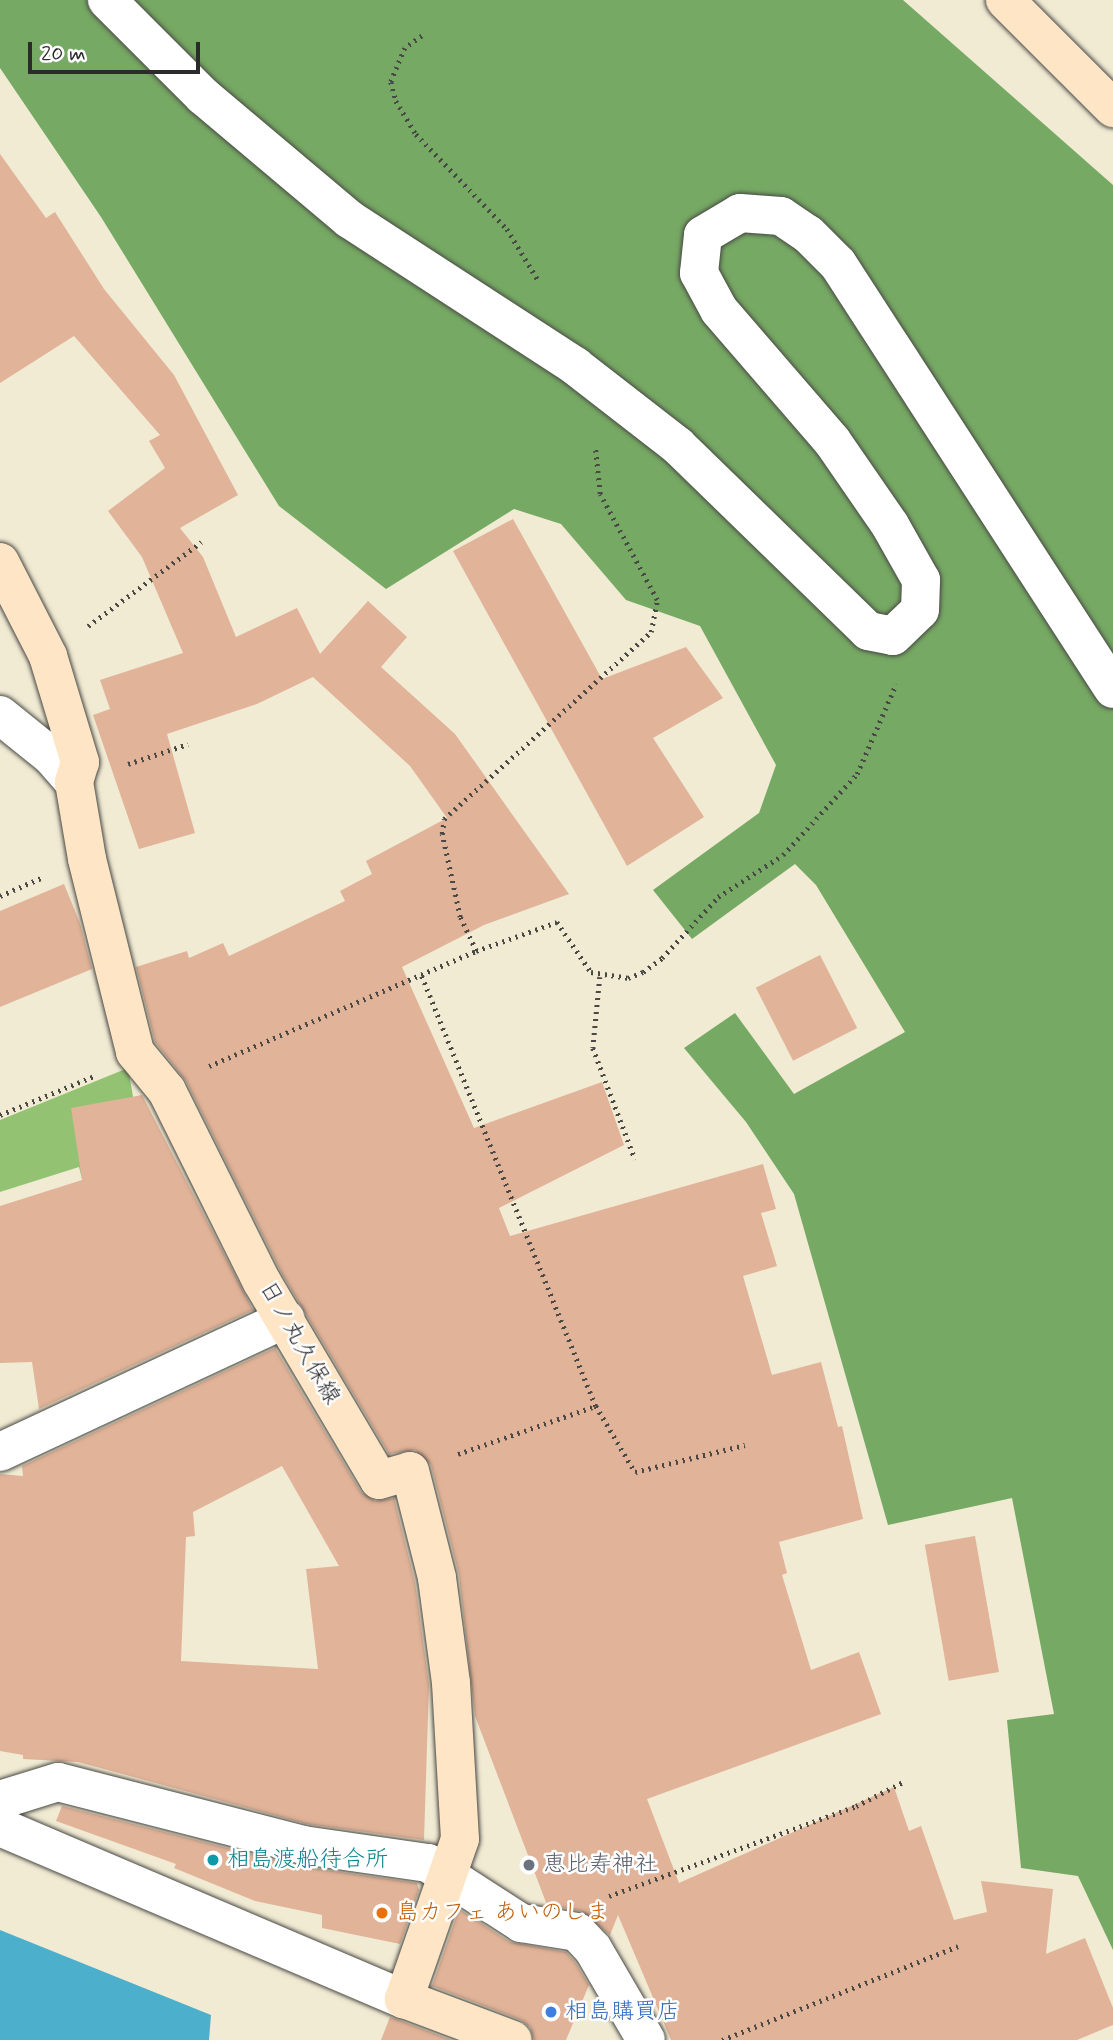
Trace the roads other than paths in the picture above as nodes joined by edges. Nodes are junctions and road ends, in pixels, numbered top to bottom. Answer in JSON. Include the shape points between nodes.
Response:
{"nodes":[{"id":1,"x":107,"y":0,"type":"edge"},
{"id":2,"x":1005,"y":0,"type":"edge"},
{"id":3,"x":1113,"y":108,"type":"edge"},
{"id":4,"x":0,"y":562,"type":"edge"},
{"id":5,"x":1113,"y":690,"type":"edge"},
{"id":6,"x":0,"y":715,"type":"edge"},
{"id":7,"x":74,"y":782,"type":"junction"},
{"id":8,"x":285,"y":1319,"type":"junction"},
{"id":9,"x":0,"y":1452,"type":"edge"},
{"id":10,"x":0,"y":1800,"type":"edge"},
{"id":11,"x":0,"y":1827,"type":"edge"},
{"id":12,"x":449,"y":1872,"type":"junction"},
{"id":13,"x":404,"y":1998,"type":"junction"},
{"id":14,"x":513,"y":2040,"type":"edge"},
{"id":15,"x":646,"y":2040,"type":"edge"}],
"edges":[{"from":1,"to":5,"type":"street","via":[[203,96],[349,219],[575,366],[678,446],[868,631],[893,636],[920,610],[921,580],[890,525],[793,391],[719,310],[699,273],[703,235],[740,213],[781,216],[808,234],[838,264]]},
{"from":2,"to":3,"type":"main road"},
{"from":4,"to":7,"type":"main road","name":"日ノ丸久保線","via":[[48,656],[80,762]]},
{"from":6,"to":7,"type":"street"},
{"from":7,"to":8,"type":"main road","name":"日ノ丸久保線","via":[[87,859],[140,1057],[163,1086]]},
{"from":8,"to":9,"type":"street"},
{"from":8,"to":12,"type":"main road","name":"日ノ丸久保線","via":[[379,1480],[410,1471],[437,1578],[451,1683],[460,1839]]},
{"from":10,"to":12,"type":"street","via":[[58,1782],[104,1790],[254,1834],[428,1863]]},
{"from":11,"to":13,"type":"street"},
{"from":12,"to":13,"type":"main road"},
{"from":12,"to":15,"type":"street","via":[[521,1923],[577,1932],[593,1949]]},
{"from":13,"to":14,"type":"main road"}]}
